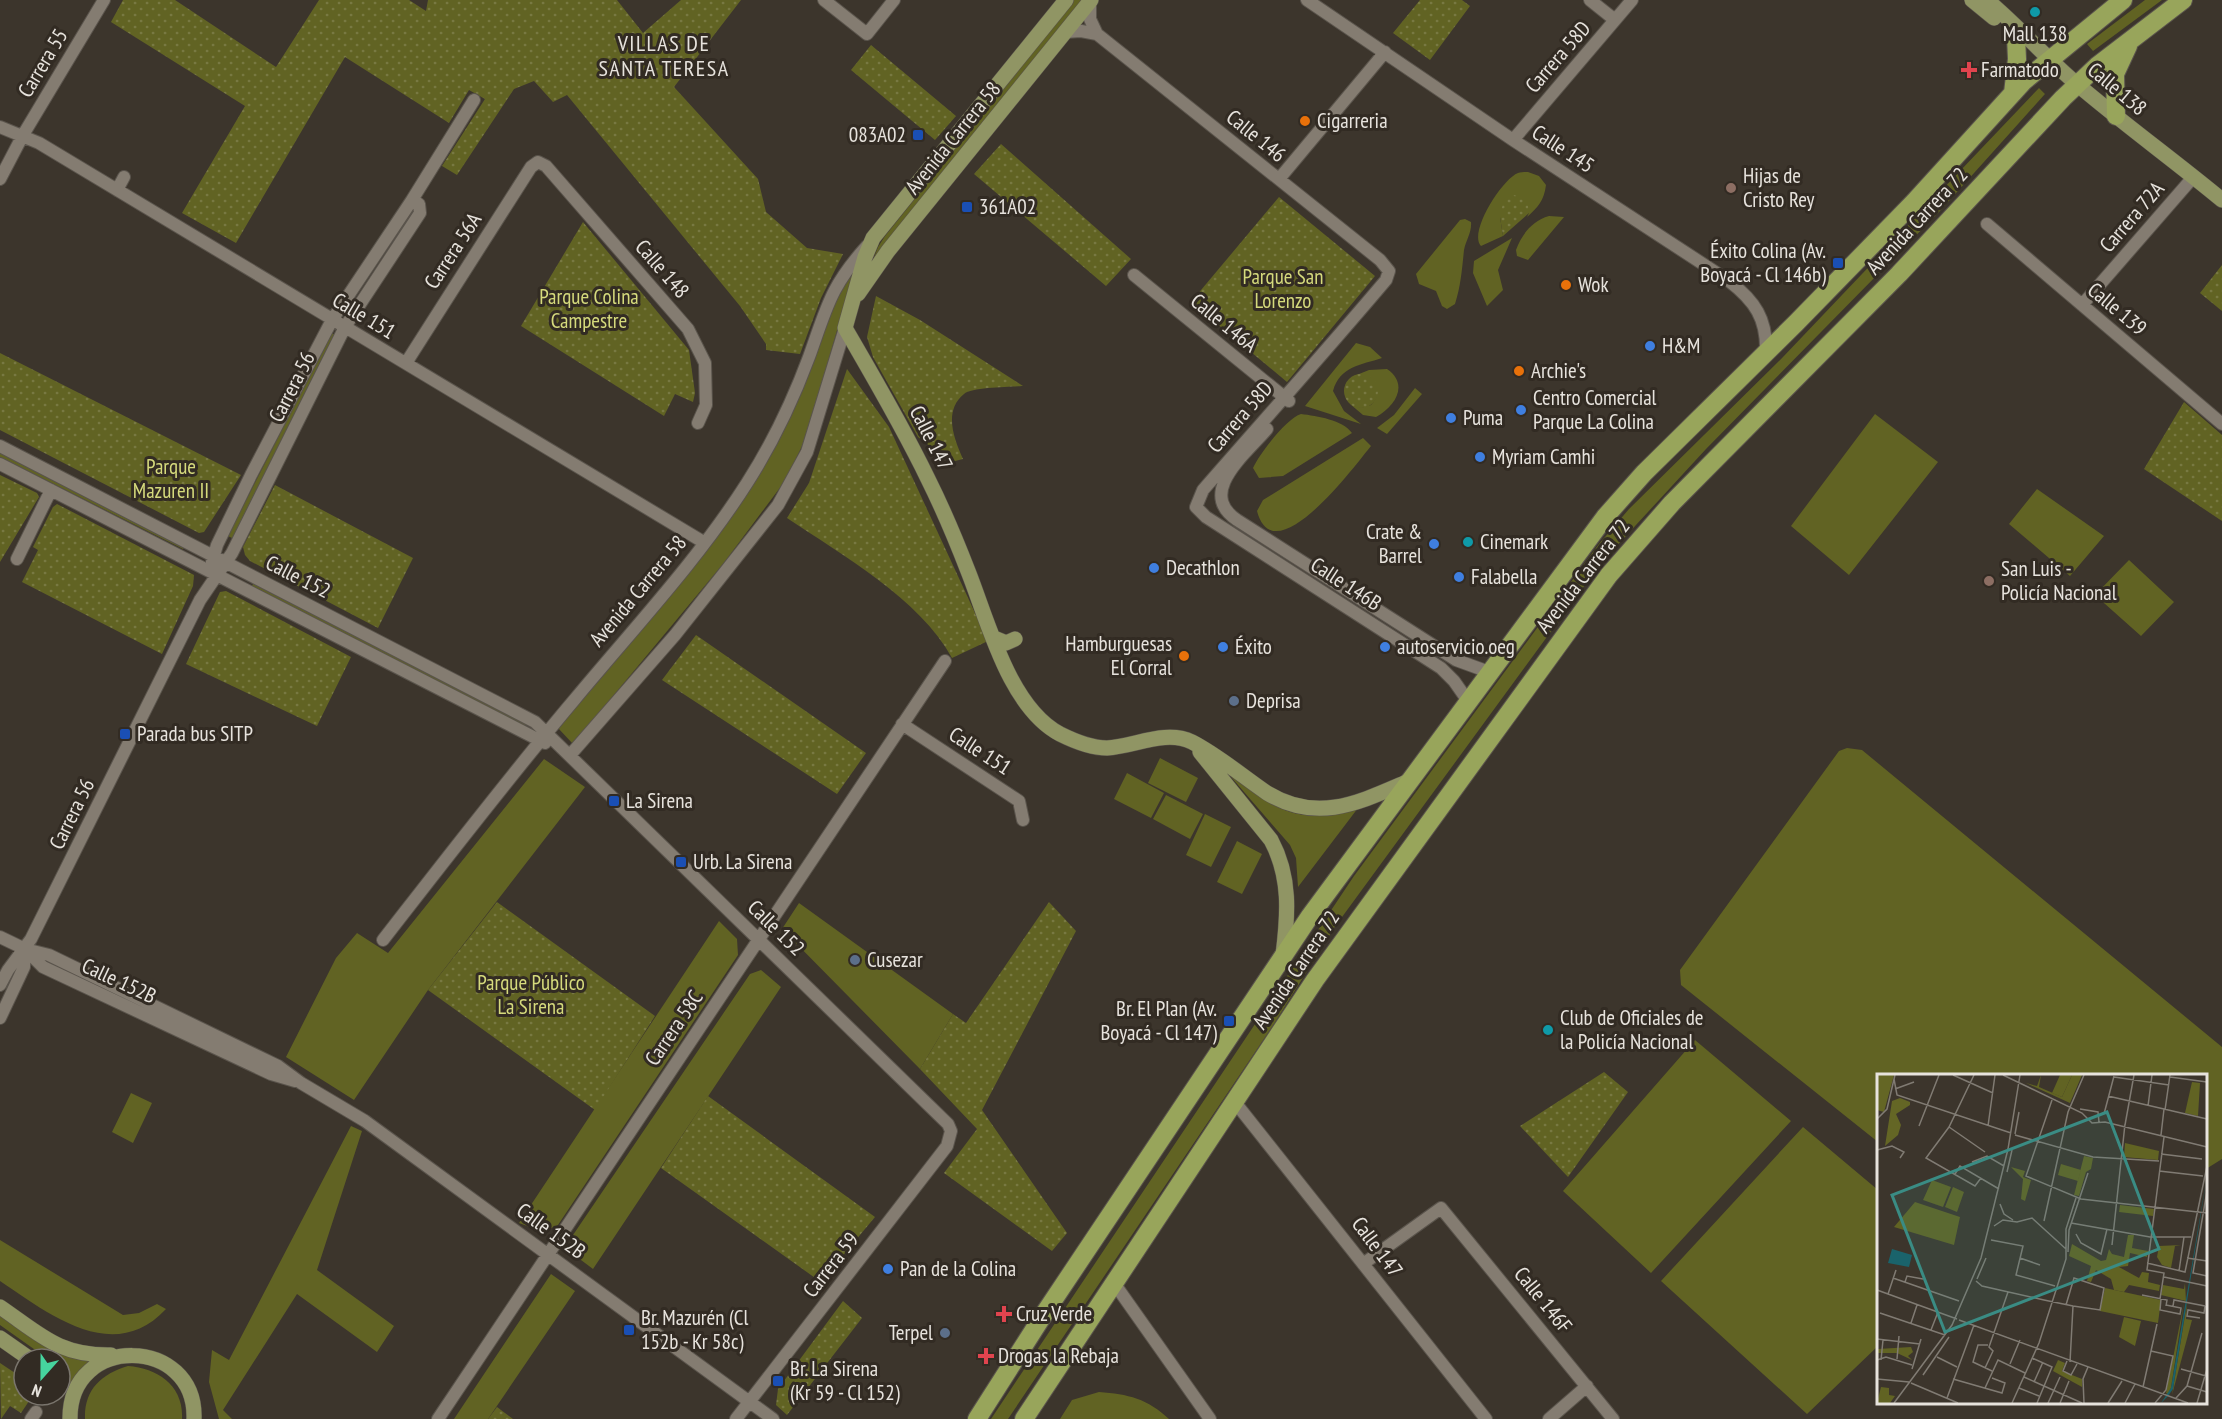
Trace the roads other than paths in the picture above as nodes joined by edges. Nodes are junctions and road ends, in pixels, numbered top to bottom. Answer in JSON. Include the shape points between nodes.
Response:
{"nodes":[{"id":1,"x":104,"y":0,"type":"edge"},
{"id":2,"x":824,"y":0,"type":"edge"},
{"id":3,"x":894,"y":0,"type":"edge"},
{"id":4,"x":1066,"y":0,"type":"edge"},
{"id":5,"x":1307,"y":0,"type":"edge"},
{"id":6,"x":1590,"y":0,"type":"edge"},
{"id":7,"x":1632,"y":0,"type":"edge"},
{"id":8,"x":1972,"y":0,"type":"edge"},
{"id":9,"x":1987,"y":0,"type":"edge"},
{"id":10,"x":2123,"y":0,"type":"edge"},
{"id":11,"x":2182,"y":0,"type":"edge"},
{"id":12,"x":1090,"y":1,"type":"edge"},
{"id":13,"x":1615,"y":20,"type":"junction"},
{"id":14,"x":1065,"y":32,"type":"junction"},
{"id":15,"x":1097,"y":34,"type":"junction"},
{"id":16,"x":2016,"y":38,"type":"junction"},
{"id":17,"x":2132,"y":39,"type":"junction"},
{"id":18,"x":1385,"y":52,"type":"junction"},
{"id":19,"x":2049,"y":59,"type":"junction"},
{"id":20,"x":2078,"y":85,"type":"junction"},
{"id":21,"x":2013,"y":93,"type":"junction"},
{"id":22,"x":474,"y":100,"type":"dead end"},
{"id":23,"x":2116,"y":116,"type":"junction"},
{"id":24,"x":0,"y":127,"type":"edge"},
{"id":25,"x":22,"y":135,"type":"junction"},
{"id":26,"x":1513,"y":140,"type":"junction"},
{"id":27,"x":2158,"y":151,"type":"junction"},
{"id":28,"x":538,"y":162,"type":"joint"},
{"id":29,"x":124,"y":177,"type":"dead end"},
{"id":30,"x":0,"y":179,"type":"edge"},
{"id":31,"x":1279,"y":179,"type":"junction"},
{"id":32,"x":2189,"y":182,"type":"junction"},
{"id":33,"x":117,"y":190,"type":"junction"},
{"id":34,"x":412,"y":200,"type":"junction"},
{"id":35,"x":2221,"y":201,"type":"edge"},
{"id":36,"x":1987,"y":224,"type":"dead end"},
{"id":37,"x":873,"y":238,"type":"junction"},
{"id":38,"x":1389,"y":271,"type":"joint"},
{"id":39,"x":1134,"y":274,"type":"dead end"},
{"id":40,"x":852,"y":304,"type":"junction"},
{"id":41,"x":2082,"y":305,"type":"junction"},
{"id":42,"x":332,"y":320,"type":"junction"},
{"id":43,"x":345,"y":327,"type":"junction"},
{"id":44,"x":845,"y":328,"type":"junction"},
{"id":45,"x":1766,"y":352,"type":"junction"},
{"id":46,"x":406,"y":363,"type":"junction"},
{"id":47,"x":1287,"y":399,"type":"junction"},
{"id":48,"x":698,"y":423,"type":"dead end"},
{"id":49,"x":2222,"y":424,"type":"edge"},
{"id":50,"x":0,"y":446,"type":"edge"},
{"id":51,"x":0,"y":464,"type":"edge"},
{"id":52,"x":51,"y":490,"type":"junction"},
{"id":53,"x":1220,"y":501,"type":"joint"},
{"id":54,"x":1196,"y":507,"type":"joint"},
{"id":55,"x":705,"y":543,"type":"junction"},
{"id":56,"x":214,"y":555,"type":"junction"},
{"id":57,"x":17,"y":559,"type":"dead end"},
{"id":58,"x":226,"y":561,"type":"junction"},
{"id":59,"x":214,"y":572,"type":"junction"},
{"id":60,"x":1426,"y":641,"type":"junction"},
{"id":61,"x":1418,"y":653,"type":"junction"},
{"id":62,"x":945,"y":661,"type":"dead end"},
{"id":63,"x":1489,"y":672,"type":"junction"},
{"id":64,"x":1467,"y":701,"type":"junction"},
{"id":65,"x":902,"y":724,"type":"junction"},
{"id":66,"x":544,"y":736,"type":"junction"},
{"id":67,"x":1193,"y":743,"type":"junction"},
{"id":68,"x":571,"y":754,"type":"junction"},
{"id":69,"x":1409,"y":781,"type":"junction"},
{"id":70,"x":1023,"y":820,"type":"dead end"},
{"id":71,"x":0,"y":937,"type":"edge"},
{"id":72,"x":758,"y":938,"type":"junction"},
{"id":73,"x":383,"y":939,"type":"dead end"},
{"id":74,"x":26,"y":949,"type":"junction"},
{"id":75,"x":1283,"y":957,"type":"junction"},
{"id":76,"x":0,"y":985,"type":"edge"},
{"id":77,"x":0,"y":1018,"type":"edge"},
{"id":78,"x":1234,"y":1101,"type":"junction"},
{"id":79,"x":951,"y":1131,"type":"joint"},
{"id":80,"x":548,"y":1253,"type":"junction"},
{"id":81,"x":1363,"y":1264,"type":"junction"},
{"id":82,"x":1114,"y":1283,"type":"junction"},
{"id":83,"x":0,"y":1307,"type":"edge"},
{"id":84,"x":0,"y":1338,"type":"edge"},
{"id":85,"x":13,"y":1347,"type":"edge"},
{"id":86,"x":120,"y":1355,"type":"junction"},
{"id":87,"x":1587,"y":1386,"type":"junction"},
{"id":88,"x":750,"y":1402,"type":"junction"},
{"id":89,"x":70,"y":1418,"type":"edge"},
{"id":90,"x":194,"y":1418,"type":"edge"},
{"id":91,"x":438,"y":1419,"type":"edge"},
{"id":92,"x":736,"y":1419,"type":"edge"},
{"id":93,"x":773,"y":1419,"type":"edge"},
{"id":94,"x":977,"y":1419,"type":"edge"},
{"id":95,"x":1024,"y":1419,"type":"edge"},
{"id":96,"x":1210,"y":1419,"type":"edge"},
{"id":97,"x":1486,"y":1419,"type":"edge"},
{"id":98,"x":1549,"y":1419,"type":"edge"},
{"id":99,"x":1613,"y":1419,"type":"edge"}],
"edges":[{"from":1,"to":25,"type":"street","name":"Carrera 55"},
{"from":2,"to":3,"type":"street","via":[[867,34]]},
{"from":4,"to":37,"type":"main road","name":"Avenida Carrera 58"},
{"from":5,"to":18,"type":"street","name":"Calle 145"},
{"from":6,"to":13,"type":"street"},
{"from":7,"to":13,"type":"street","name":"Carrera 58D"},
{"from":8,"to":16,"type":"main road","name":"Calle 138"},
{"from":9,"to":19,"type":"main road","name":"Calle 138","via":[[2023,30]]},
{"from":10,"to":19,"type":"highway","name":"Avenida Carrera 72"},
{"from":11,"to":17,"type":"highway","name":"Avenida Carrera 72"},
{"from":12,"to":14,"type":"main road","name":"Avenida Carrera 58"},
{"from":12,"to":15,"type":"street","via":[[1090,19]]},
{"from":13,"to":26,"type":"street","name":"Carrera 58D"},
{"from":14,"to":15,"type":"street"},
{"from":14,"to":40,"type":"main road","name":"Avenida Carrera 58","via":[[888,252]]},
{"from":15,"to":31,"type":"street","name":"Calle 146"},
{"from":16,"to":19,"type":"main road","name":"Calle 138"},
{"from":16,"to":21,"type":"highway"},
{"from":17,"to":20,"type":"highway","name":"Avenida Carrera 72"},
{"from":17,"to":23,"type":"highway","via":[[2115,74]]},
{"from":18,"to":26,"type":"street","name":"Calle 145"},
{"from":18,"to":31,"type":"street"},
{"from":19,"to":20,"type":"main road","name":"Calle 138"},
{"from":19,"to":21,"type":"highway","name":"Avenida Carrera 72"},
{"from":20,"to":23,"type":"main road","name":"Calle 138"},
{"from":20,"to":78,"type":"highway","name":"Avenida Carrera 72","via":[[1899,274],[1672,502],[1609,575],[1366,906]]},
{"from":21,"to":45,"type":"highway","name":"Avenida Carrera 72","via":[[1914,202]]},
{"from":22,"to":34,"type":"street","name":"Carrera 56"},
{"from":23,"to":27,"type":"main road","name":"Calle 138"},
{"from":24,"to":25,"type":"street","name":"Calle 151"},
{"from":25,"to":30,"type":"street","name":"Carrera 55"},
{"from":25,"to":33,"type":"street","name":"Calle 151"},
{"from":26,"to":45,"type":"street","name":"Calle 145","via":[[1729,280],[1748,296],[1763,321]]},
{"from":27,"to":32,"type":"main road","name":"Calle 138"},
{"from":27,"to":35,"type":"main road","name":"Calle 138"},
{"from":28,"to":46,"type":"street","name":"Carrera 56A","via":[[531,167]]},
{"from":28,"to":48,"type":"street","name":"Calle 148","via":[[546,166],[688,328],[705,363],[706,405]]},
{"from":29,"to":33,"type":"street"},
{"from":31,"to":38,"type":"street","name":"Calle 146"},
{"from":32,"to":35,"type":"main road","name":"Calle 138"},
{"from":32,"to":41,"type":"street","name":"Carrera 72A"},
{"from":33,"to":42,"type":"street","name":"Calle 151"},
{"from":34,"to":42,"type":"street","name":"Carrera 56"},
{"from":34,"to":43,"type":"street","name":"Carrera 56","via":[[419,204],[420,213]]},
{"from":36,"to":41,"type":"street","name":"Calle 139"},
{"from":37,"to":40,"type":"main road","name":"Avenida Carrera 58"},
{"from":37,"to":55,"type":"street","name":"Avenida Carrera 58","via":[[836,285],[769,445]]},
{"from":38,"to":47,"type":"street","name":"Carrera 58D","via":[[1386,280]]},
{"from":39,"to":47,"type":"street","name":"Calle 146A"},
{"from":40,"to":44,"type":"main road","name":"Avenida Carrera 58"},
{"from":41,"to":49,"type":"street","name":"Calle 139"},
{"from":42,"to":43,"type":"street","name":"Calle 151"},
{"from":42,"to":56,"type":"street","name":"Carrera 56"},
{"from":43,"to":46,"type":"street","name":"Calle 151"},
{"from":43,"to":58,"type":"street","name":"Carrera 56"},
{"from":44,"to":67,"type":"main road","name":"Calle 147","via":[[907,436],[969,573],[1005,640],[1017,689],[1033,713],[1059,734],[1090,746],[1120,747],[1165,738]]},
{"from":44,"to":68,"type":"street","name":"Avenida Carrera 58","via":[[807,452],[778,505],[675,635]]},
{"from":45,"to":63,"type":"highway","name":"Avenida Carrera 72","via":[[1605,517]]},
{"from":46,"to":55,"type":"street","name":"Calle 151"},
{"from":47,"to":53,"type":"street","name":"Carrera 58D","via":[[1225,478]]},
{"from":47,"to":54,"type":"street","name":"Carrera 58D","via":[[1203,490]]},
{"from":50,"to":56,"type":"street","name":"Calle 152"},
{"from":51,"to":52,"type":"street","name":"Calle 152"},
{"from":52,"to":57,"type":"street"},
{"from":52,"to":59,"type":"street","name":"Calle 152"},
{"from":53,"to":60,"type":"street","name":"Calle 146B","via":[[1237,520]]},
{"from":54,"to":61,"type":"street","name":"Calle 146B"},
{"from":55,"to":66,"type":"street","name":"Avenida Carrera 58"},
{"from":56,"to":58,"type":"street","name":"Calle 152"},
{"from":56,"to":59,"type":"street","name":"Carrera 56"},
{"from":58,"to":59,"type":"street","name":"Carrera 56"},
{"from":58,"to":66,"type":"street","name":"Calle 152","via":[[536,722]]},
{"from":59,"to":66,"type":"street","name":"Calle 152"},
{"from":59,"to":74,"type":"street","name":"Carrera 56"},
{"from":60,"to":61,"type":"street"},
{"from":60,"to":63,"type":"street","name":"Calle 146B","via":[[1462,664]]},
{"from":61,"to":64,"type":"street","name":"Calle 146B","via":[[1448,675]]},
{"from":62,"to":65,"type":"street","name":"Carrera 58C"},
{"from":63,"to":64,"type":"highway","name":"Avenida Carrera 72"},
{"from":64,"to":69,"type":"highway","name":"Avenida Carrera 72"},
{"from":65,"to":70,"type":"street","name":"Calle 151","via":[[1019,801]]},
{"from":65,"to":72,"type":"street","name":"Carrera 58C"},
{"from":66,"to":68,"type":"street","name":"Calle 152"},
{"from":66,"to":73,"type":"street","name":"Avenida Carrera 58"},
{"from":67,"to":69,"type":"main road","name":"Calle 147","via":[[1266,792],[1304,808],[1336,808]]},
{"from":67,"to":75,"type":"main road","via":[[1280,856],[1287,891]]},
{"from":68,"to":72,"type":"street","name":"Calle 152"},
{"from":69,"to":75,"type":"highway","name":"Avenida Carrera 72"},
{"from":71,"to":74,"type":"street","name":"Calle 152B"},
{"from":72,"to":79,"type":"street","name":"Calle 152","via":[[941,1116]]},
{"from":72,"to":80,"type":"street","name":"Carrera 58C"},
{"from":74,"to":76,"type":"street","name":"Carrera 56"},
{"from":74,"to":77,"type":"street","name":"Carrera 56","via":[[24,967]]},
{"from":74,"to":80,"type":"street","name":"Calle 152B","via":[[44,967],[271,1074],[301,1083],[365,1121]]},
{"from":75,"to":94,"type":"highway","name":"Avenida Carrera 72"},
{"from":78,"to":81,"type":"street","name":"Calle 147"},
{"from":78,"to":82,"type":"highway","name":"Avenida Carrera 72"},
{"from":79,"to":88,"type":"street","name":"Carrera 59","via":[[947,1146]]},
{"from":80,"to":88,"type":"street","name":"Calle 152B"},
{"from":80,"to":91,"type":"street","name":"Carrera 58C"},
{"from":81,"to":87,"type":"street","name":"Calle 146F","via":[[1441,1208]]},
{"from":81,"to":97,"type":"street","name":"Calle 147"},
{"from":82,"to":95,"type":"highway","name":"Avenida Carrera 72"},
{"from":82,"to":96,"type":"street"},
{"from":83,"to":86,"type":"main road","via":[[62,1348],[82,1355]]},
{"from":84,"to":85,"type":"main road"},
{"from":86,"to":89,"type":"main road","via":[[100,1363],[84,1377],[74,1396]]},
{"from":86,"to":90,"type":"main road","via":[[147,1356],[171,1369],[189,1390]]},
{"from":87,"to":98,"type":"street"},
{"from":87,"to":99,"type":"street","name":"Calle 146F"},
{"from":88,"to":92,"type":"street","name":"Carrera 59"},
{"from":88,"to":93,"type":"street","name":"Calle 152B"}]}
